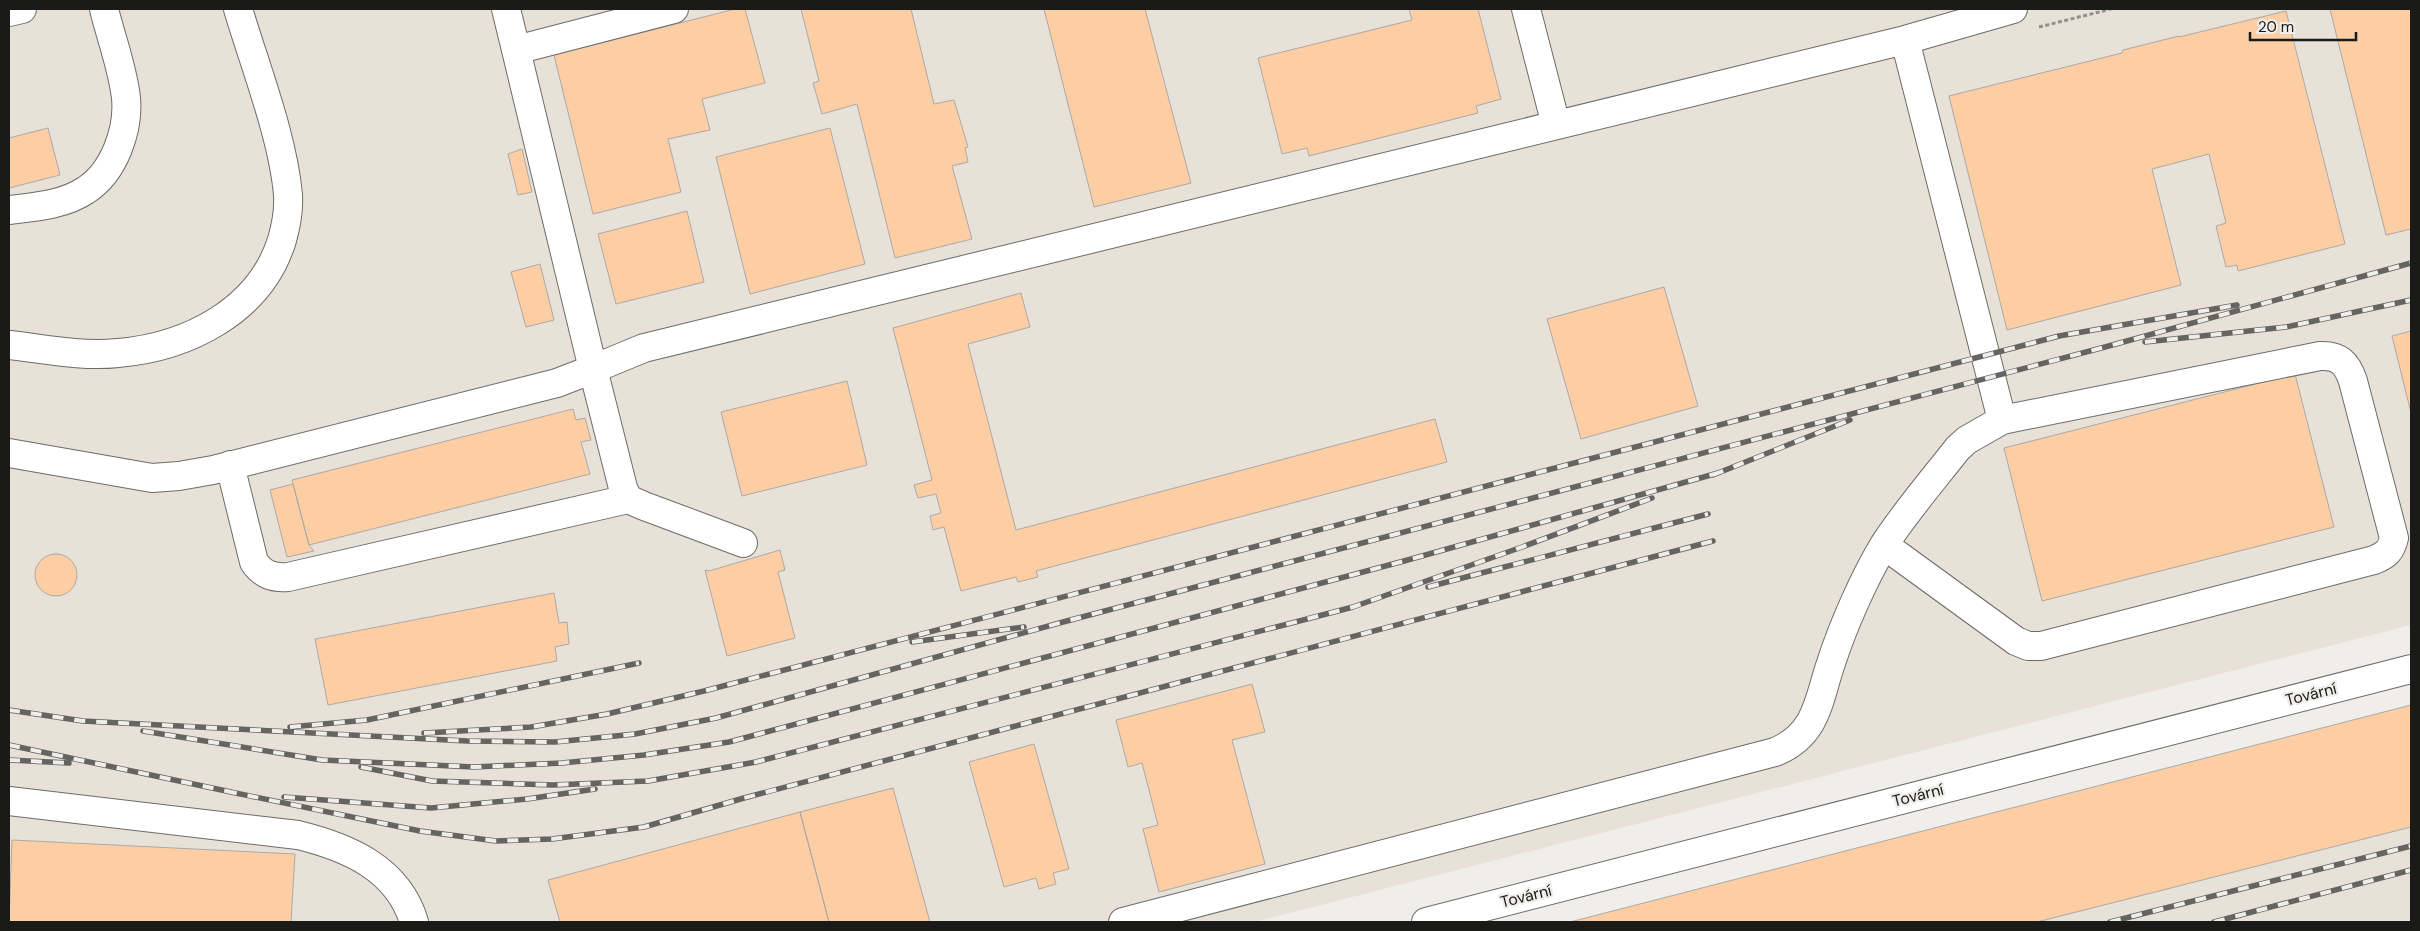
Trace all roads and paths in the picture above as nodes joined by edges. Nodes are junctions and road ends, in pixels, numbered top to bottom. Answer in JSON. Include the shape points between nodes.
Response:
{"nodes":[{"id":1,"x":22,"y":9,"type":"edge"},
{"id":2,"x":104,"y":9,"type":"edge"},
{"id":3,"x":238,"y":9,"type":"edge"},
{"id":4,"x":506,"y":9,"type":"edge"},
{"id":5,"x":674,"y":9,"type":"edge"},
{"id":6,"x":1526,"y":9,"type":"edge"},
{"id":7,"x":2013,"y":9,"type":"edge"},
{"id":8,"x":9,"y":12,"type":"edge"},
{"id":9,"x":1905,"y":40,"type":"junction"},
{"id":10,"x":516,"y":50,"type":"junction"},
{"id":11,"x":1556,"y":125,"type":"junction"},
{"id":12,"x":9,"y":210,"type":"edge"},
{"id":13,"x":9,"y":345,"type":"edge"},
{"id":14,"x":592,"y":369,"type":"junction"},
{"id":15,"x":2002,"y":420,"type":"junction"},
{"id":16,"x":9,"y":452,"type":"edge"},
{"id":17,"x":230,"y":465,"type":"junction"},
{"id":18,"x":628,"y":499,"type":"junction"},
{"id":19,"x":743,"y":543,"type":"dead end"},
{"id":20,"x":1884,"y":546,"type":"junction"},
{"id":21,"x":2411,"y":669,"type":"edge"},
{"id":22,"x":9,"y":801,"type":"edge"},
{"id":23,"x":414,"y":922,"type":"edge"},
{"id":24,"x":1123,"y":922,"type":"edge"},
{"id":25,"x":1426,"y":922,"type":"edge"}],
"edges":[{"from":1,"to":8,"type":"street"},
{"from":2,"to":12,"type":"street","via":[[126,98],[121,143],[108,167],[87,190],[63,201]]},
{"from":3,"to":13,"type":"street","via":[[277,140],[288,197],[287,225],[264,279],[246,301],[226,316],[186,338],[153,349],[98,354]]},
{"from":4,"to":10,"type":"street"},
{"from":5,"to":10,"type":"street"},
{"from":6,"to":11,"type":"street"},
{"from":7,"to":9,"type":"street"},
{"from":9,"to":11,"type":"street"},
{"from":9,"to":15,"type":"street"},
{"from":10,"to":14,"type":"street"},
{"from":11,"to":14,"type":"street","via":[[644,348]]},
{"from":14,"to":17,"type":"street","via":[[557,383]]},
{"from":14,"to":18,"type":"street"},
{"from":15,"to":20,"type":"street","via":[[1958,448]]},
{"from":15,"to":20,"type":"street","via":[[2332,356],[2348,368],[2353,381],[2392,526],[2392,549],[2374,560],[2041,646],[2028,646],[2016,641]]},
{"from":16,"to":17,"type":"street","via":[[152,478]]},
{"from":17,"to":18,"type":"street","via":[[254,562],[264,573],[278,578]]},
{"from":18,"to":19,"type":"street"},
{"from":20,"to":24,"type":"street","via":[[1866,579],[1831,661],[1816,714],[1800,738],[1790,746]]},
{"from":21,"to":25,"type":"street","name":"Tovární"},
{"from":22,"to":23,"type":"street","via":[[298,835],[327,842],[360,856],[381,870],[397,888]]}]}
